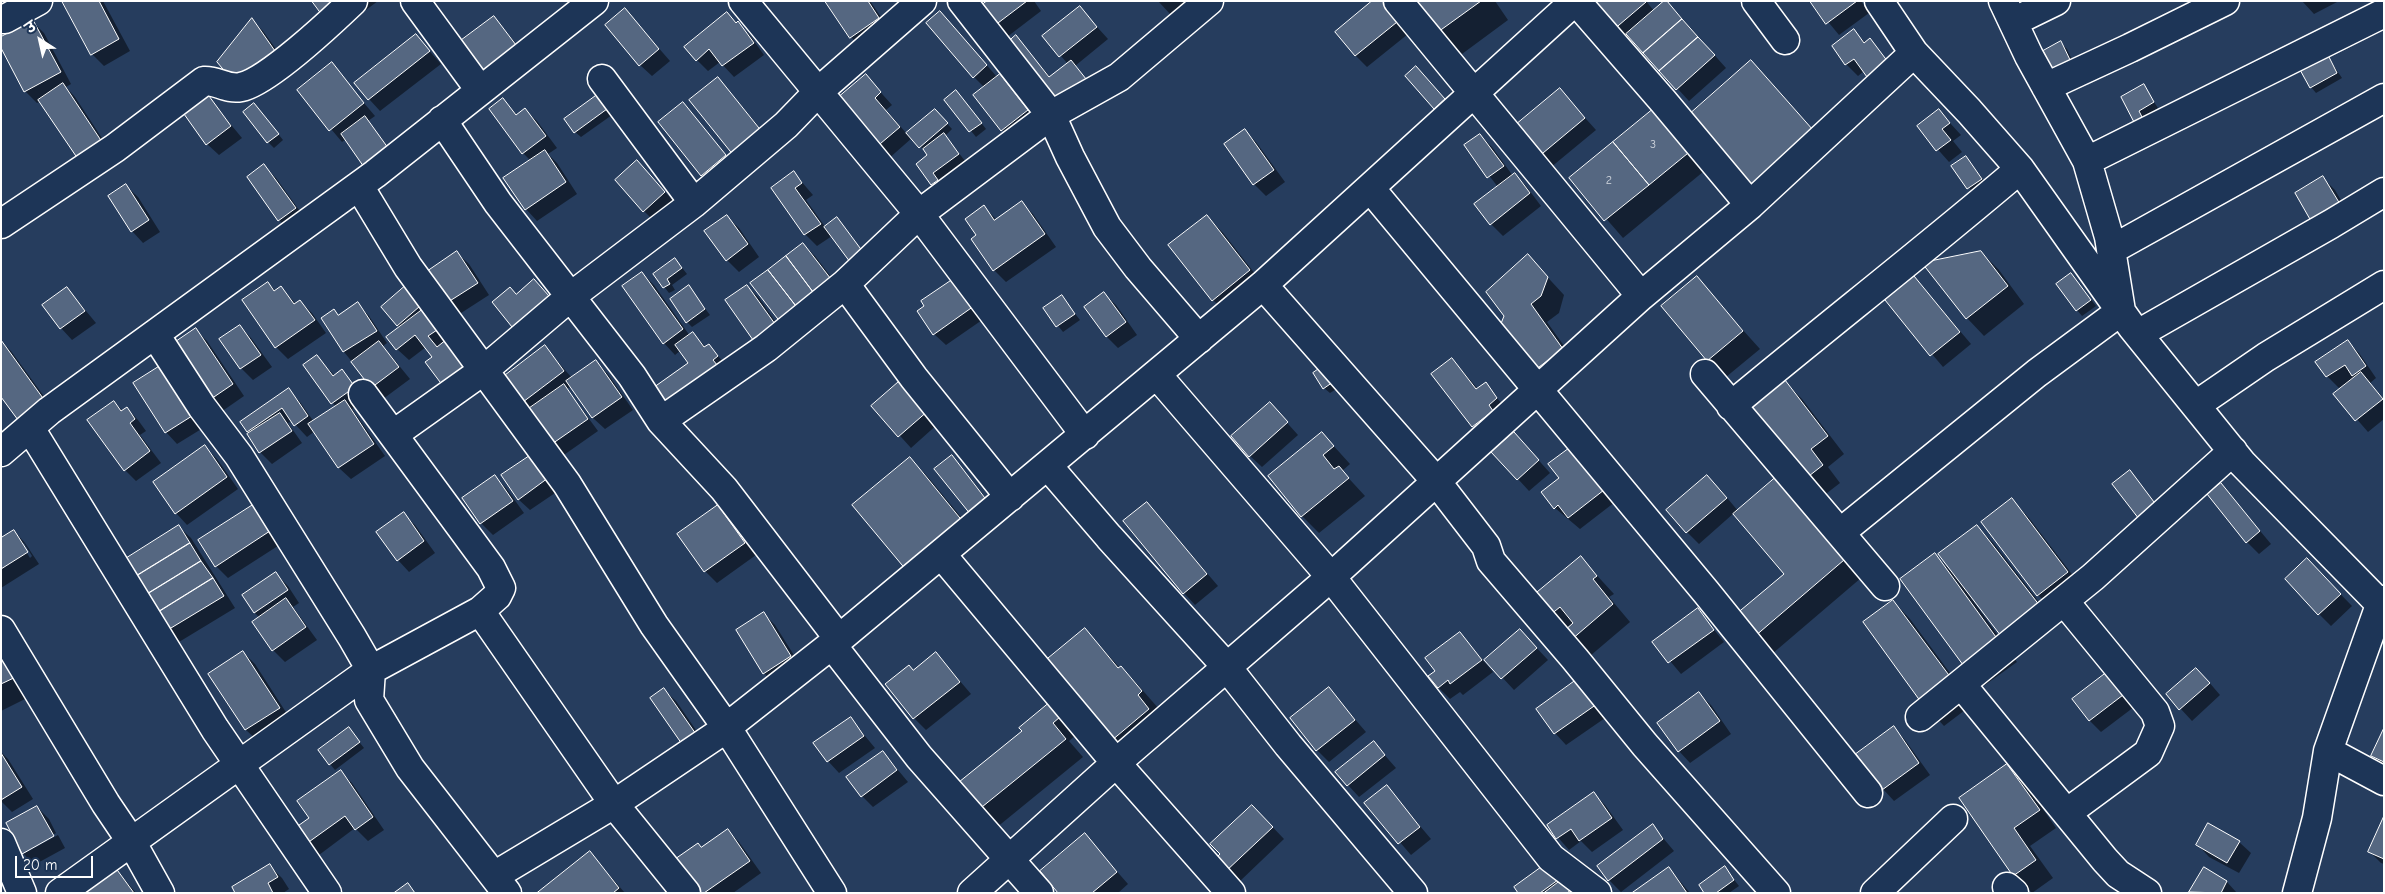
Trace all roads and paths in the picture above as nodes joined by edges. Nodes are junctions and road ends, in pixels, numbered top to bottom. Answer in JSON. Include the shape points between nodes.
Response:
{"nodes":[{"id":1,"x":38,"y":1,"type":"edge"},
{"id":2,"x":353,"y":1,"type":"edge"},
{"id":3,"x":415,"y":1,"type":"edge"},
{"id":4,"x":594,"y":1,"type":"edge"},
{"id":5,"x":743,"y":1,"type":"edge"},
{"id":6,"x":922,"y":1,"type":"edge"},
{"id":7,"x":962,"y":1,"type":"edge"},
{"id":8,"x":1209,"y":1,"type":"edge"},
{"id":9,"x":1398,"y":1,"type":"edge"},
{"id":10,"x":1575,"y":1,"type":"edge"},
{"id":11,"x":1756,"y":1,"type":"edge"},
{"id":12,"x":1879,"y":1,"type":"edge"},
{"id":13,"x":2056,"y":1,"type":"edge"},
{"id":14,"x":2225,"y":1,"type":"edge"},
{"id":15,"x":2008,"y":12,"type":"edge"},
{"id":16,"x":2384,"y":13,"type":"edge"},
{"id":17,"x":1,"y":19,"type":"edge"},
{"id":18,"x":1786,"y":40,"type":"dead end"},
{"id":19,"x":1914,"y":53,"type":"junction"},
{"id":20,"x":602,"y":79,"type":"dead end"},
{"id":21,"x":2046,"y":87,"type":"junction"},
{"id":22,"x":480,"y":90,"type":"junction"},
{"id":23,"x":818,"y":91,"type":"junction"},
{"id":24,"x":1475,"y":94,"type":"junction"},
{"id":25,"x":2384,"y":98,"type":"edge"},
{"id":26,"x":1051,"y":115,"type":"junction"},
{"id":27,"x":442,"y":120,"type":"junction"},
{"id":28,"x":2087,"y":161,"type":"junction"},
{"id":29,"x":2020,"y":169,"type":"junction"},
{"id":30,"x":359,"y":186,"type":"junction"},
{"id":31,"x":1370,"y":188,"type":"junction"},
{"id":32,"x":2384,"y":192,"type":"edge"},
{"id":33,"x":694,"y":203,"type":"junction"},
{"id":34,"x":1750,"y":204,"type":"junction"},
{"id":35,"x":919,"y":214,"type":"junction"},
{"id":36,"x":1,"y":224,"type":"edge"},
{"id":37,"x":2111,"y":250,"type":"junction"},
{"id":38,"x":845,"y":284,"type":"junction"},
{"id":39,"x":1263,"y":285,"type":"junction"},
{"id":40,"x":2384,"y":285,"type":"edge"},
{"id":41,"x":1641,"y":296,"type":"junction"},
{"id":42,"x":570,"y":297,"type":"junction"},
{"id":43,"x":2121,"y":311,"type":"junction"},
{"id":44,"x":2138,"y":334,"type":"junction"},
{"id":45,"x":156,"y":336,"type":"junction"},
{"id":46,"x":1199,"y":339,"type":"junction"},
{"id":47,"x":484,"y":370,"type":"junction"},
{"id":48,"x":1704,"y":374,"type":"dead end"},
{"id":49,"x":1157,"y":375,"type":"junction"},
{"id":50,"x":1540,"y":390,"type":"junction"},
{"id":51,"x":362,"y":394,"type":"dead end"},
{"id":52,"x":2196,"y":405,"type":"junction"},
{"id":53,"x":1732,"y":406,"type":"junction"},
{"id":54,"x":661,"y":421,"type":"junction"},
{"id":55,"x":30,"y":428,"type":"junction"},
{"id":56,"x":394,"y":434,"type":"junction"},
{"id":57,"x":1085,"y":435,"type":"junction"},
{"id":58,"x":2233,"y":451,"type":"junction"},
{"id":59,"x":1,"y":452,"type":"edge"},
{"id":60,"x":1048,"y":466,"type":"junction"},
{"id":61,"x":1436,"y":482,"type":"junction"},
{"id":62,"x":1010,"y":497,"type":"junction"},
{"id":63,"x":1841,"y":532,"type":"junction"},
{"id":64,"x":941,"y":554,"type":"junction"},
{"id":65,"x":1331,"y":576,"type":"junction"},
{"id":66,"x":1885,"y":586,"type":"dead end"},
{"id":67,"x":2064,"y":601,"type":"junction"},
{"id":68,"x":2382,"y":604,"type":"edge"},
{"id":69,"x":480,"y":611,"type":"junction"},
{"id":70,"x":1,"y":630,"type":"edge"},
{"id":71,"x":835,"y":642,"type":"junction"},
{"id":72,"x":1226,"y":666,"type":"junction"},
{"id":73,"x":371,"y":670,"type":"junction"},
{"id":74,"x":1962,"y":684,"type":"junction"},
{"id":75,"x":1920,"y":717,"type":"dead end"},
{"id":76,"x":727,"y":728,"type":"junction"},
{"id":77,"x":2328,"y":751,"type":"junction"},
{"id":78,"x":1116,"y":763,"type":"junction"},
{"id":79,"x":240,"y":764,"type":"junction"},
{"id":80,"x":2384,"y":781,"type":"edge"},
{"id":81,"x":1868,"y":793,"type":"dead end"},
{"id":82,"x":614,"y":804,"type":"junction"},
{"id":83,"x":2068,"y":812,"type":"junction"},
{"id":84,"x":1953,"y":819,"type":"dead end"},
{"id":85,"x":131,"y":841,"type":"junction"},
{"id":86,"x":1,"y":843,"type":"edge"},
{"id":87,"x":1011,"y":858,"type":"junction"},
{"id":88,"x":500,"y":884,"type":"edge"},
{"id":89,"x":22,"y":893,"type":"edge"},
{"id":90,"x":60,"y":893,"type":"edge"},
{"id":91,"x":160,"y":893,"type":"edge"},
{"id":92,"x":327,"y":893,"type":"edge"},
{"id":93,"x":686,"y":893,"type":"edge"},
{"id":94,"x":832,"y":893,"type":"edge"},
{"id":95,"x":972,"y":893,"type":"edge"},
{"id":96,"x":1039,"y":893,"type":"edge"},
{"id":97,"x":1231,"y":893,"type":"edge"},
{"id":98,"x":1413,"y":893,"type":"edge"},
{"id":99,"x":1597,"y":893,"type":"edge"},
{"id":100,"x":1776,"y":893,"type":"edge"},
{"id":101,"x":1874,"y":893,"type":"edge"},
{"id":102,"x":2147,"y":893,"type":"edge"},
{"id":103,"x":2297,"y":893,"type":"edge"}],
"edges":[{"from":1,"to":17,"type":"street"},
{"from":2,"to":36,"type":"street","via":[[311,39],[253,83],[231,88],[204,81],[115,148]]},
{"from":3,"to":22,"type":"street"},
{"from":4,"to":22,"type":"street"},
{"from":5,"to":23,"type":"street"},
{"from":6,"to":23,"type":"street"},
{"from":7,"to":26,"type":"street"},
{"from":8,"to":26,"type":"street","via":[[1119,77]]},
{"from":9,"to":24,"type":"street"},
{"from":10,"to":24,"type":"street"},
{"from":10,"to":34,"type":"street"},
{"from":11,"to":18,"type":"street"},
{"from":12,"to":19,"type":"street"},
{"from":13,"to":15,"type":"street"},
{"from":14,"to":21,"type":"street"},
{"from":15,"to":21,"type":"street"},
{"from":16,"to":28,"type":"street"},
{"from":19,"to":29,"type":"street"},
{"from":19,"to":34,"type":"street"},
{"from":20,"to":33,"type":"street"},
{"from":21,"to":28,"type":"street"},
{"from":22,"to":27,"type":"street"},
{"from":23,"to":33,"type":"street","via":[[786,125]]},
{"from":23,"to":35,"type":"street"},
{"from":24,"to":31,"type":"street"},
{"from":24,"to":41,"type":"street"},
{"from":25,"to":37,"type":"street"},
{"from":26,"to":35,"type":"street"},
{"from":26,"to":46,"type":"street","via":[[1107,227]]},
{"from":27,"to":30,"type":"street"},
{"from":27,"to":42,"type":"street","via":[[498,204]]},
{"from":28,"to":37,"type":"street"},
{"from":29,"to":43,"type":"street"},
{"from":29,"to":53,"type":"street"},
{"from":30,"to":45,"type":"street"},
{"from":30,"to":47,"type":"street","via":[[408,267]]},
{"from":31,"to":39,"type":"street"},
{"from":31,"to":50,"type":"street"},
{"from":32,"to":44,"type":"street"},
{"from":33,"to":42,"type":"street"},
{"from":34,"to":41,"type":"street"},
{"from":35,"to":38,"type":"street"},
{"from":35,"to":57,"type":"street"},
{"from":37,"to":43,"type":"street"},
{"from":38,"to":54,"type":"street","via":[[766,348]]},
{"from":38,"to":62,"type":"street","via":[[914,378]]},
{"from":39,"to":46,"type":"street"},
{"from":39,"to":61,"type":"street"},
{"from":40,"to":52,"type":"street","via":[[2266,357]]},
{"from":41,"to":50,"type":"street"},
{"from":42,"to":47,"type":"street"},
{"from":42,"to":54,"type":"street","via":[[632,376]]},
{"from":43,"to":44,"type":"street"},
{"from":43,"to":63,"type":"street","via":[[2037,373]]},
{"from":44,"to":52,"type":"street"},
{"from":45,"to":55,"type":"street"},
{"from":45,"to":73,"type":"street","via":[[202,407],[239,456]]},
{"from":46,"to":49,"type":"street"},
{"from":47,"to":56,"type":"street"},
{"from":47,"to":76,"type":"street","via":[[567,484],[654,625]]},
{"from":48,"to":53,"type":"street"},
{"from":49,"to":57,"type":"street"},
{"from":49,"to":65,"type":"street"},
{"from":50,"to":61,"type":"street"},
{"from":50,"to":81,"type":"street"},
{"from":51,"to":56,"type":"street"},
{"from":52,"to":58,"type":"street"},
{"from":53,"to":63,"type":"street"},
{"from":54,"to":71,"type":"street","via":[[724,489]]},
{"from":55,"to":59,"type":"street"},
{"from":55,"to":79,"type":"street","via":[[215,729]]},
{"from":56,"to":69,"type":"street","via":[[497,579],[501,588],[497,596]]},
{"from":57,"to":60,"type":"street"},
{"from":58,"to":67,"type":"street"},
{"from":58,"to":68,"type":"street"},
{"from":60,"to":62,"type":"street"},
{"from":60,"to":72,"type":"street"},
{"from":61,"to":65,"type":"street"},
{"from":61,"to":100,"type":"street","via":[[1486,546],[1490,561],[1645,745]]},
{"from":62,"to":64,"type":"street"},
{"from":63,"to":66,"type":"street"},
{"from":64,"to":71,"type":"street"},
{"from":64,"to":78,"type":"street"},
{"from":65,"to":72,"type":"street"},
{"from":65,"to":99,"type":"street","via":[[1551,858]]},
{"from":67,"to":74,"type":"street"},
{"from":67,"to":83,"type":"street","via":[[2155,712],[2160,726],[2148,753]]},
{"from":68,"to":77,"type":"street"},
{"from":69,"to":73,"type":"street"},
{"from":69,"to":82,"type":"street"},
{"from":70,"to":85,"type":"street"},
{"from":71,"to":76,"type":"street"},
{"from":71,"to":87,"type":"street","via":[[919,758]]},
{"from":72,"to":78,"type":"street"},
{"from":72,"to":98,"type":"street"},
{"from":73,"to":79,"type":"street"},
{"from":73,"to":88,"type":"street","via":[[369,700],[376,714],[410,768]]},
{"from":74,"to":75,"type":"street"},
{"from":74,"to":83,"type":"street"},
{"from":76,"to":82,"type":"street"},
{"from":76,"to":94,"type":"street"},
{"from":77,"to":80,"type":"street"},
{"from":77,"to":103,"type":"street","via":[[2317,818]]},
{"from":78,"to":87,"type":"street"},
{"from":78,"to":97,"type":"street"},
{"from":79,"to":85,"type":"street"},
{"from":79,"to":92,"type":"street"},
{"from":82,"to":88,"type":"street"},
{"from":82,"to":93,"type":"street"},
{"from":83,"to":102,"type":"street","via":[[2118,874]]},
{"from":84,"to":101,"type":"street"},
{"from":85,"to":90,"type":"street"},
{"from":85,"to":91,"type":"street"},
{"from":86,"to":89,"type":"street"},
{"from":87,"to":95,"type":"street"},
{"from":87,"to":96,"type":"street"}]}
